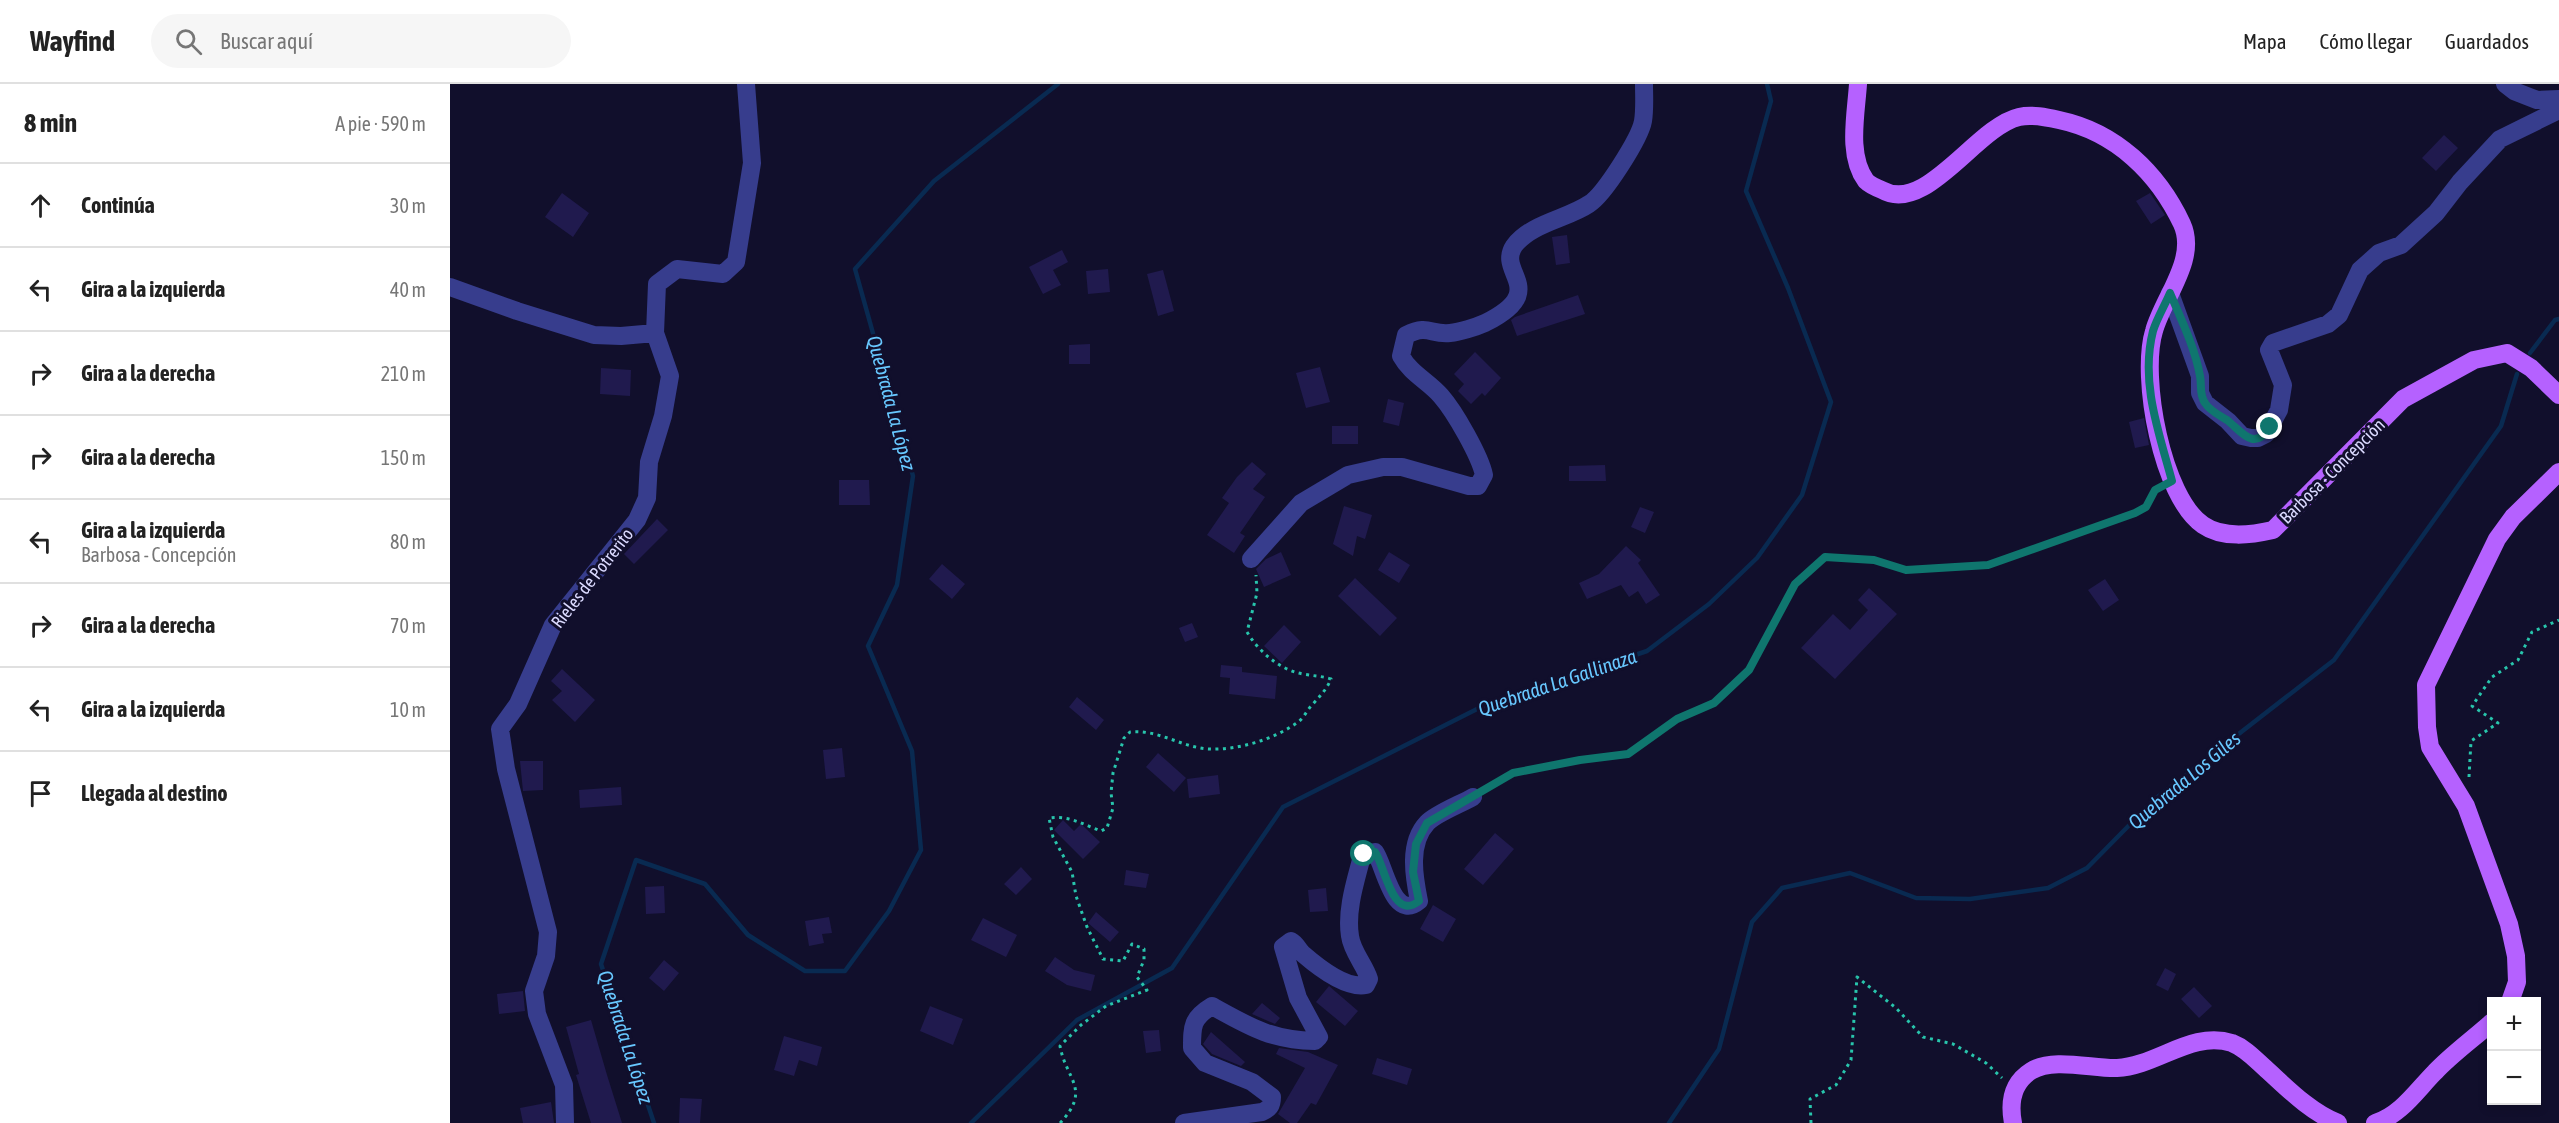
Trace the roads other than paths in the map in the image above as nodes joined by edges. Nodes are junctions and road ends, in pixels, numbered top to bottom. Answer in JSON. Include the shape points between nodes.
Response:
{"nodes":[{"id":1,"x":746,"y":84,"type":"edge"},
{"id":2,"x":1644,"y":84,"type":"edge"},
{"id":3,"x":1858,"y":84,"type":"edge"},
{"id":4,"x":2505,"y":84,"type":"edge"},
{"id":5,"x":2559,"y":99,"type":"edge"},
{"id":6,"x":2559,"y":110,"type":"edge"},
{"id":7,"x":450,"y":287,"type":"edge"},
{"id":8,"x":2170,"y":293,"type":"junction"},
{"id":9,"x":655,"y":333,"type":"junction"},
{"id":10,"x":2559,"y":395,"type":"edge"},
{"id":11,"x":2559,"y":472,"type":"edge"},
{"id":12,"x":1251,"y":559,"type":"road end"},
{"id":13,"x":1473,"y":797,"type":"road end"},
{"id":14,"x":2512,"y":997,"type":"edge"},
{"id":15,"x":2487,"y":1026,"type":"edge"},
{"id":16,"x":565,"y":1123,"type":"edge"},
{"id":17,"x":1184,"y":1123,"type":"edge"},
{"id":18,"x":2013,"y":1123,"type":"edge"},
{"id":19,"x":2338,"y":1123,"type":"edge"},
{"id":20,"x":2375,"y":1123,"type":"edge"}],
"edges":[{"from":1,"to":9,"type":"street","name":"Rieles de Potrerito","via":[[752,163],[736,262],[723,274],[677,269],[657,284]]},
{"from":2,"to":12,"type":"street","via":[[1643,122],[1615,176],[1591,204],[1527,234],[1513,247],[1510,260],[1520,290],[1516,302],[1476,326],[1449,334],[1420,328],[1406,335],[1401,356],[1408,368],[1441,396],[1481,462],[1484,475],[1478,486],[1402,467],[1348,475],[1301,504]]},
{"from":3,"to":8,"type":"main road","name":"Barbosa - Concepción","via":[[1855,159],[1867,183],[1887,194],[1918,190],[1985,135],[2017,118],[2038,116],[2072,123],[2113,141],[2153,177],[2184,229],[2186,247]]},
{"from":4,"to":5,"type":"street","via":[[2537,100]]},
{"from":6,"to":8,"type":"street","via":[[2500,140],[2436,213],[2401,245],[2379,254],[2361,270],[2339,315],[2328,324],[2273,343],[2269,350],[2283,386],[2279,410],[2266,434],[2258,438],[2242,436],[2205,404],[2200,376]]},
{"from":7,"to":9,"type":"street","via":[[594,334]]},
{"from":8,"to":10,"type":"main road","name":"Barbosa - Concepción","via":[[2153,331],[2151,406],[2172,481],[2190,514],[2204,526],[2225,534],[2273,530],[2403,399],[2474,360],[2507,354],[2531,368]]},
{"from":9,"to":16,"type":"street","name":"Rieles de Potrerito","via":[[670,376],[649,462],[647,498],[637,520],[553,625],[518,704],[500,729],[506,769],[548,932],[546,956],[534,991],[537,1014],[564,1085]]},
{"from":11,"to":14,"type":"main road","via":[[2513,517],[2498,539],[2426,685],[2430,747],[2466,806],[2509,924],[2517,982]]},
{"from":13,"to":17,"type":"street","via":[[1427,823],[1416,844],[1413,872],[1419,901],[1414,904],[1406,904],[1391,894],[1380,859],[1375,852],[1364,854],[1350,909],[1350,937],[1367,971],[1366,985],[1355,986],[1323,969],[1301,952],[1296,943],[1291,941],[1283,947],[1298,998],[1316,1030],[1315,1041],[1265,1034],[1212,1006],[1200,1014],[1192,1027],[1192,1048],[1205,1063],[1252,1082],[1272,1097],[1272,1103],[1262,1112]]},
{"from":15,"to":20,"type":"main road","via":[[2436,1070],[2401,1108]]},
{"from":18,"to":19,"type":"main road","via":[[2010,1107],[2014,1089],[2033,1070],[2060,1065],[2118,1068],[2213,1040],[2234,1044],[2296,1096]]}]}
